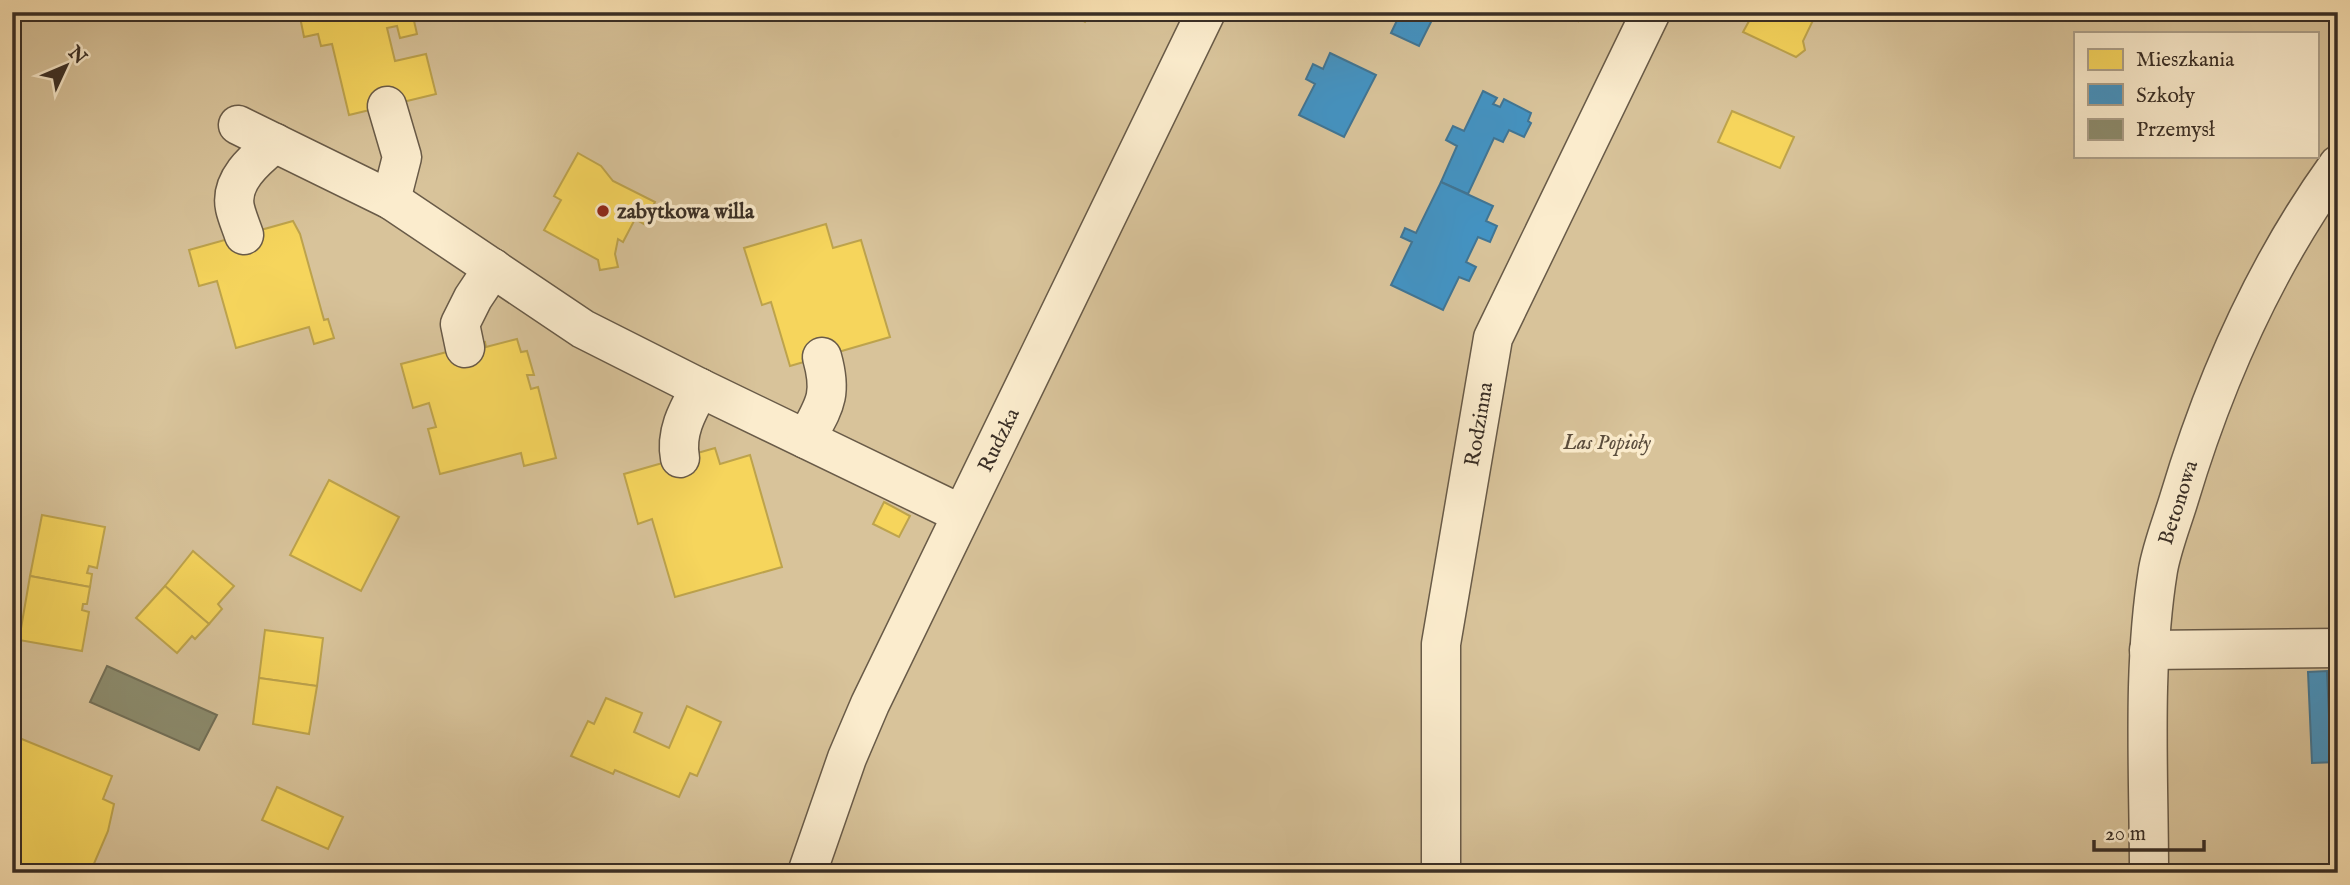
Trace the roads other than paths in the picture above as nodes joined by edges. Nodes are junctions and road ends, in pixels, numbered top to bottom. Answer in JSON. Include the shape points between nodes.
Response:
{"nodes":[{"id":1,"x":1206,"y":12,"type":"edge"},
{"id":2,"x":1651,"y":12,"type":"edge"},
{"id":3,"x":387,"y":106,"type":"dead end"},
{"id":4,"x":238,"y":125,"type":"dead end"},
{"id":5,"x":275,"y":143,"type":"junction"},
{"id":6,"x":2338,"y":165,"type":"edge"},
{"id":7,"x":391,"y":200,"type":"junction"},
{"id":8,"x":244,"y":235,"type":"dead end"},
{"id":9,"x":493,"y":268,"type":"junction"},
{"id":10,"x":465,"y":348,"type":"dead end"},
{"id":11,"x":822,"y":357,"type":"dead end"},
{"id":12,"x":700,"y":388,"type":"junction"},
{"id":13,"x":806,"y":439,"type":"junction"},
{"id":14,"x":680,"y":458,"type":"dead end"},
{"id":15,"x":961,"y":514,"type":"junction"},
{"id":16,"x":2338,"y":648,"type":"edge"},
{"id":17,"x":2149,"y":650,"type":"junction"},
{"id":18,"x":807,"y":873,"type":"edge"},
{"id":19,"x":1441,"y":873,"type":"edge"},
{"id":20,"x":2149,"y":873,"type":"edge"}],
"edges":[{"from":1,"to":15,"type":"street","name":"Rudzka"},
{"from":2,"to":19,"type":"street","name":"Rodzinna","via":[[1493,338],[1441,644]]},
{"from":3,"to":7,"type":"street","via":[[402,157]]},
{"from":4,"to":5,"type":"street"},
{"from":5,"to":7,"type":"street"},
{"from":5,"to":8,"type":"street","via":[[252,163],[237,185],[234,205]]},
{"from":6,"to":17,"type":"street","name":"Betonowa","via":[[2310,204],[2269,278],[2198,434],[2158,568]]},
{"from":7,"to":9,"type":"street"},
{"from":9,"to":10,"type":"street","via":[[460,324]]},
{"from":9,"to":12,"type":"street","via":[[583,328]]},
{"from":11,"to":13,"type":"street","via":[[826,401]]},
{"from":12,"to":13,"type":"street"},
{"from":12,"to":14,"type":"street","via":[[679,434]]},
{"from":13,"to":15,"type":"street"},
{"from":15,"to":18,"type":"street","name":"Rudzka","via":[[851,747]]},
{"from":16,"to":17,"type":"street"},
{"from":17,"to":20,"type":"street","name":"Betonowa"}]}
